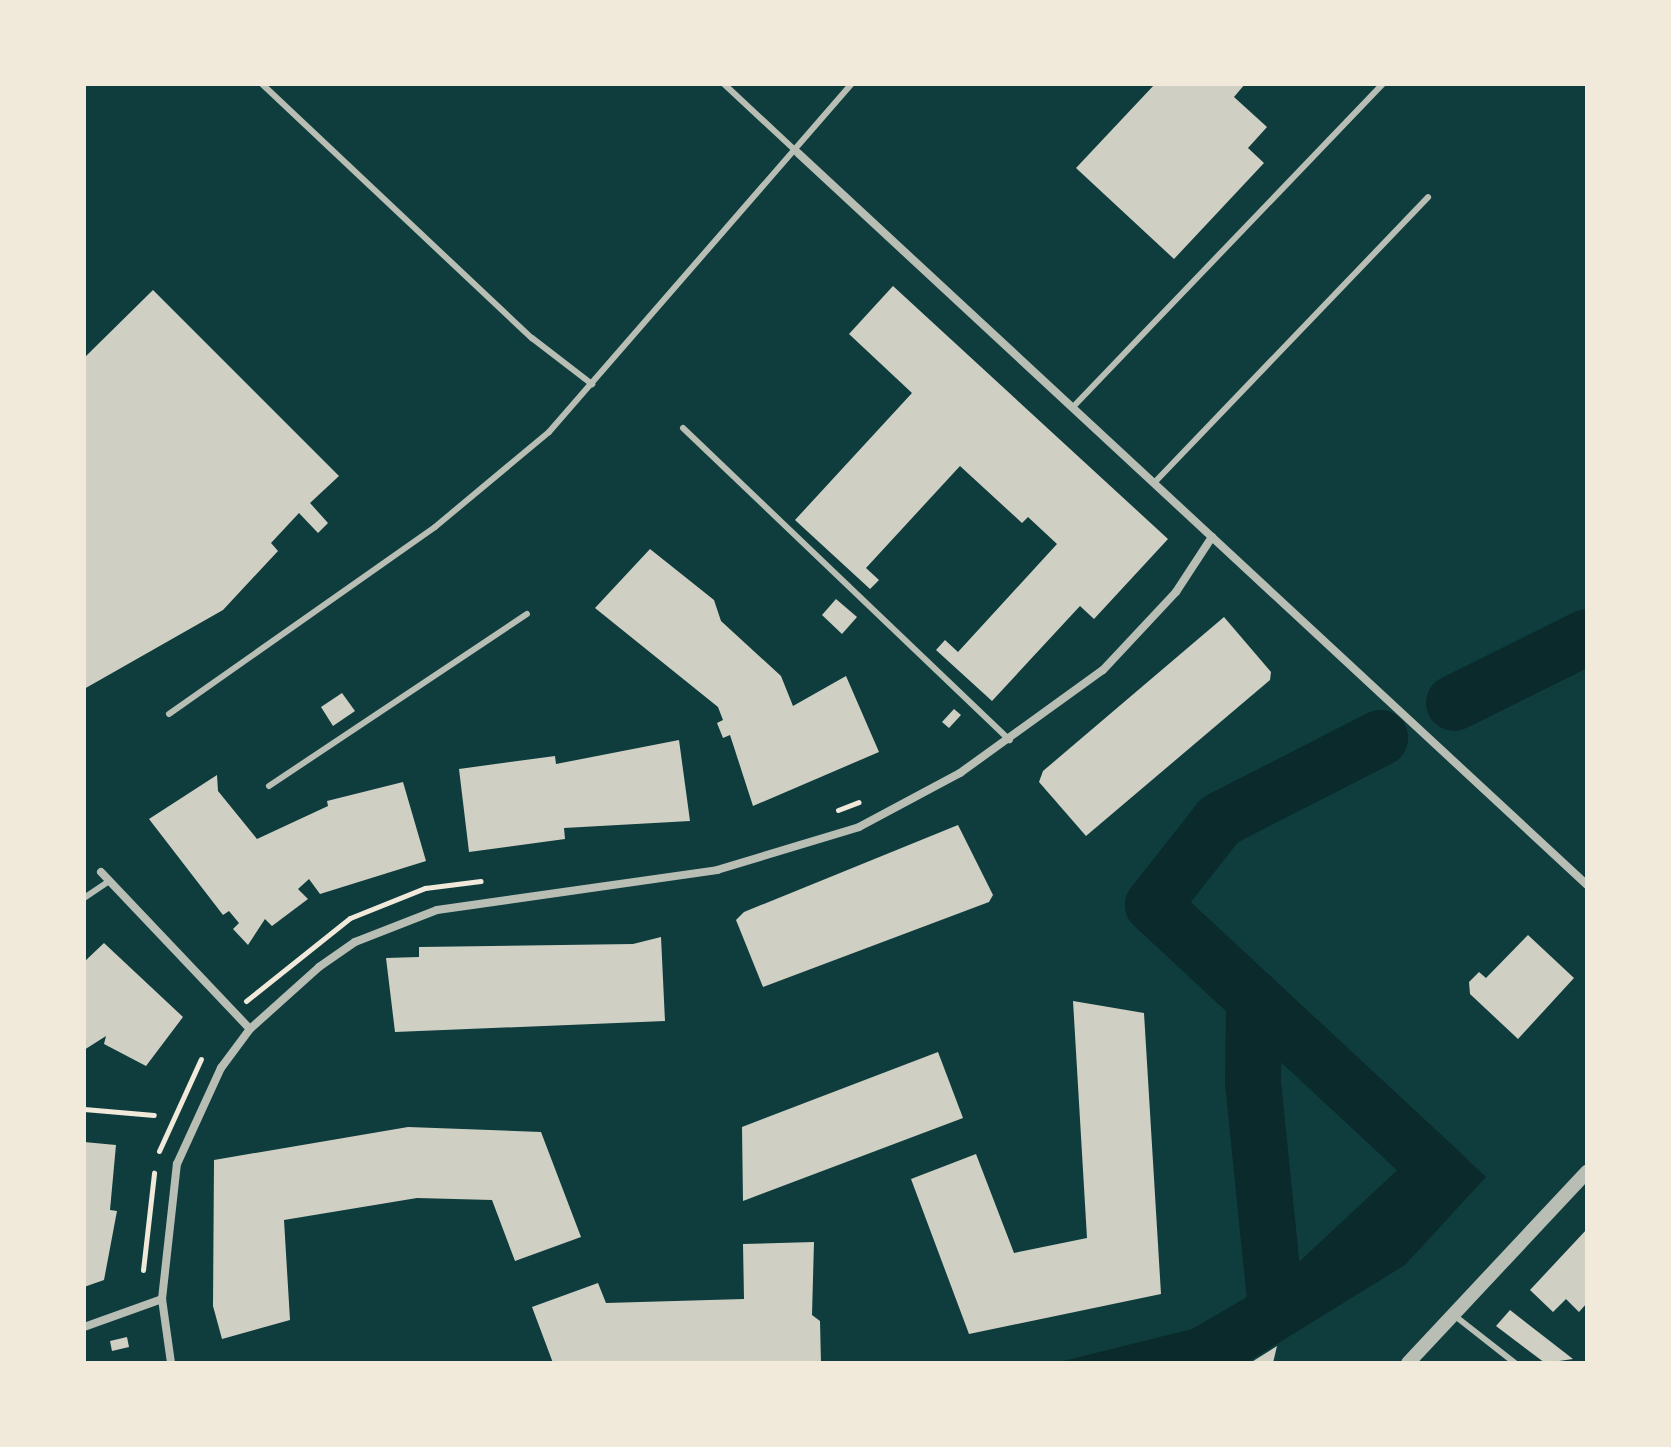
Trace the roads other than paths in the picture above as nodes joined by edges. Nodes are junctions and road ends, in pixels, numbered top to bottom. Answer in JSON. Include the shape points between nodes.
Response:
{"nodes":[{"id":1,"x":262,"y":84,"type":"edge"},
{"id":2,"x":724,"y":84,"type":"edge"},
{"id":3,"x":852,"y":84,"type":"edge"},
{"id":4,"x":1383,"y":84,"type":"edge"},
{"id":5,"x":798,"y":153,"type":"junction"},
{"id":6,"x":1428,"y":197,"type":"dead end"},
{"id":7,"x":592,"y":384,"type":"junction"},
{"id":8,"x":1073,"y":407,"type":"junction"},
{"id":9,"x":683,"y":428,"type":"dead end"},
{"id":10,"x":1154,"y":483,"type":"junction"},
{"id":11,"x":1212,"y":537,"type":"junction"},
{"id":12,"x":527,"y":614,"type":"dead end"},
{"id":13,"x":169,"y":714,"type":"dead end"},
{"id":14,"x":1010,"y":740,"type":"junction"},
{"id":15,"x":269,"y":786,"type":"dead end"},
{"id":16,"x":101,"y":872,"type":"dead end"},
{"id":17,"x":109,"y":881,"type":"junction"},
{"id":18,"x":1587,"y":885,"type":"edge"},
{"id":19,"x":84,"y":898,"type":"edge"},
{"id":20,"x":250,"y":1029,"type":"junction"},
{"id":21,"x":1587,"y":1172,"type":"edge"},
{"id":22,"x":162,"y":1299,"type":"junction"},
{"id":23,"x":1452,"y":1314,"type":"junction"},
{"id":24,"x":84,"y":1327,"type":"edge"},
{"id":25,"x":171,"y":1363,"type":"edge"},
{"id":26,"x":1408,"y":1363,"type":"edge"},
{"id":27,"x":1515,"y":1363,"type":"edge"}],
"edges":[{"from":1,"to":7,"type":"lane","via":[[532,338]]},
{"from":2,"to":5,"type":"lane"},
{"from":3,"to":5,"type":"lane"},
{"from":4,"to":8,"type":"lane"},
{"from":5,"to":7,"type":"lane"},
{"from":5,"to":8,"type":"street"},
{"from":6,"to":10,"type":"lane"},
{"from":7,"to":13,"type":"lane","via":[[549,432],[435,527]]},
{"from":8,"to":10,"type":"street"},
{"from":9,"to":14,"type":"lane"},
{"from":10,"to":11,"type":"street"},
{"from":11,"to":14,"type":"street","via":[[1176,592],[1103,670]]},
{"from":11,"to":18,"type":"street"},
{"from":12,"to":15,"type":"lane"},
{"from":14,"to":20,"type":"street","via":[[926,795],[772,857],[401,922],[319,967]]},
{"from":16,"to":17,"type":"street"},
{"from":17,"to":19,"type":"lane"},
{"from":17,"to":20,"type":"street"},
{"from":20,"to":22,"type":"street","via":[[221,1068],[177,1164]]},
{"from":21,"to":23,"type":"street"},
{"from":22,"to":24,"type":"street"},
{"from":22,"to":25,"type":"street"},
{"from":23,"to":26,"type":"street"},
{"from":23,"to":27,"type":"lane"}]}
